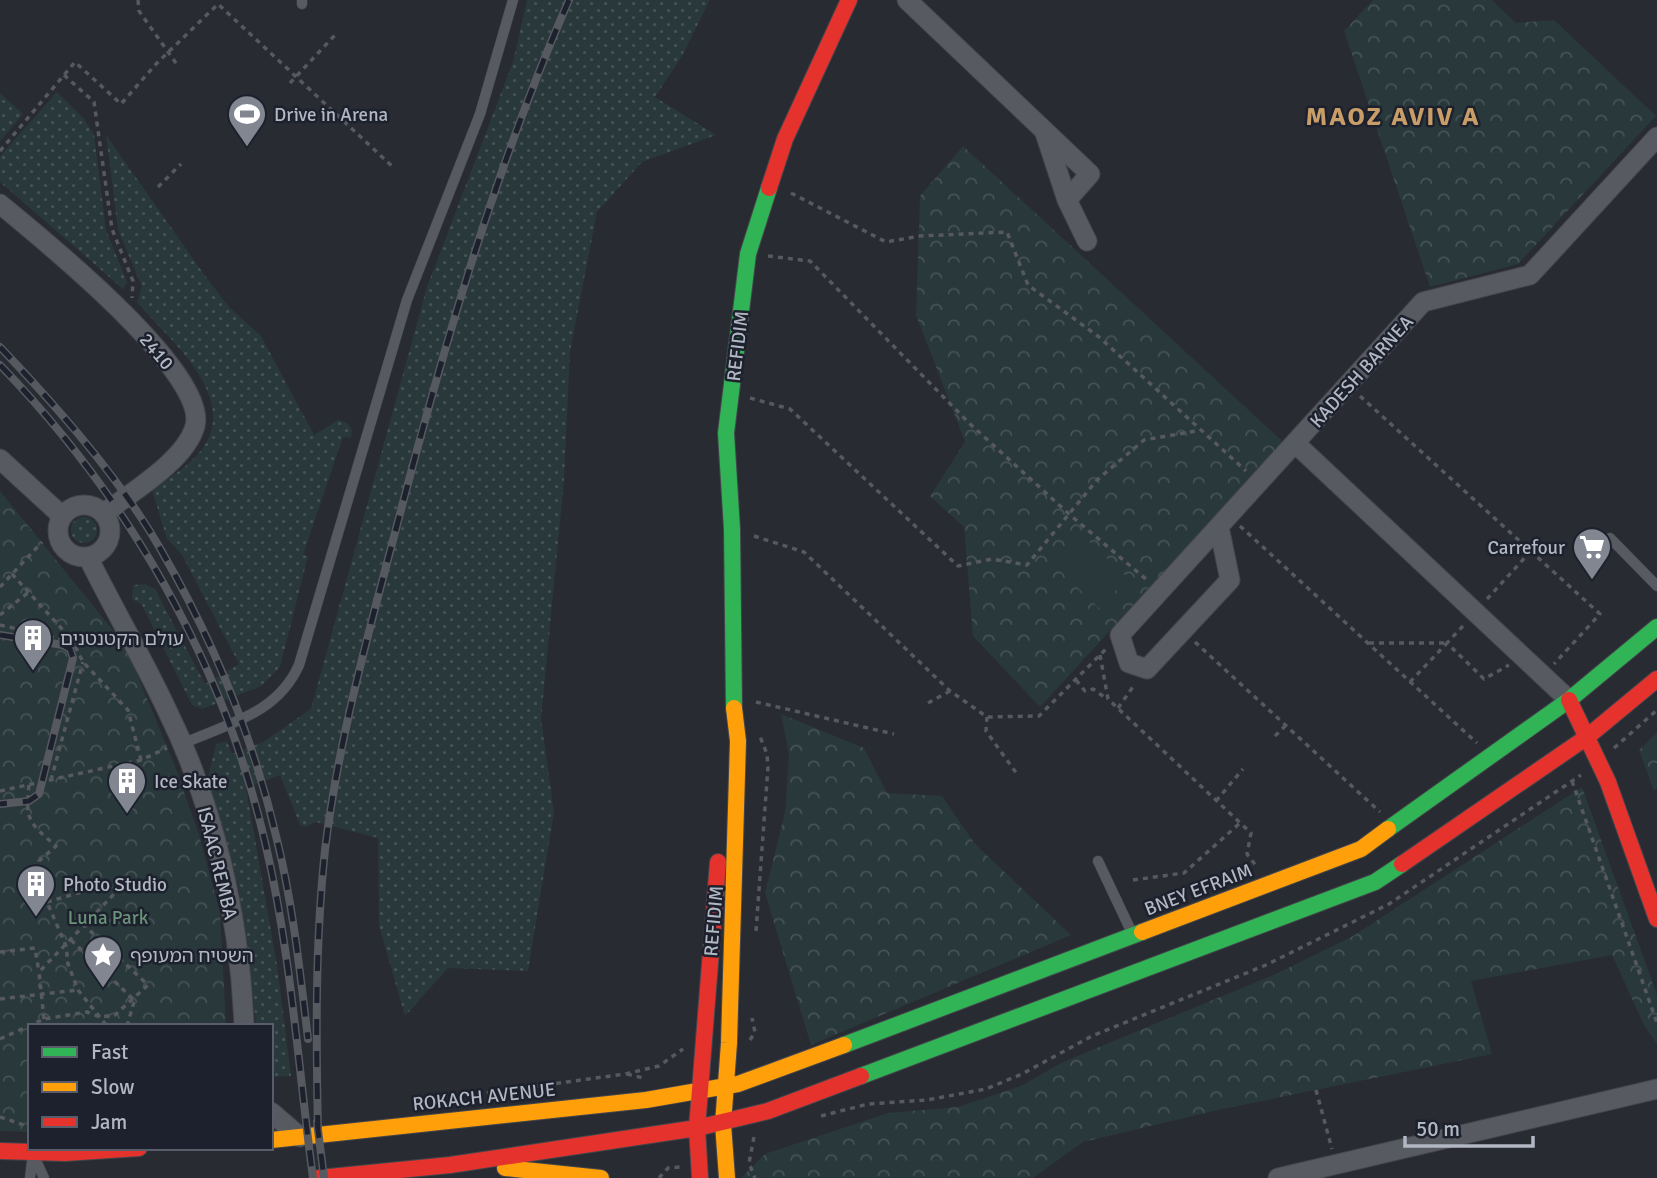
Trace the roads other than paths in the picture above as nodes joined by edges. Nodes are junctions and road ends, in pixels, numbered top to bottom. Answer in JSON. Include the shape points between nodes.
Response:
{"nodes":[{"id":1,"x":513,"y":0,"type":"edge"},
{"id":2,"x":849,"y":0,"type":"edge"},
{"id":3,"x":907,"y":0,"type":"edge"},
{"id":4,"x":1044,"y":130,"type":"junction"},
{"id":5,"x":1657,"y":137,"type":"edge"},
{"id":6,"x":1067,"y":200,"type":"junction"},
{"id":7,"x":0,"y":204,"type":"edge"},
{"id":8,"x":1087,"y":241,"type":"dead end"},
{"id":9,"x":1296,"y":444,"type":"junction"},
{"id":10,"x":0,"y":459,"type":"edge"},
{"id":11,"x":104,"y":513,"type":"junction"},
{"id":12,"x":62,"y":516,"type":"junction"},
{"id":13,"x":1224,"y":521,"type":"junction"},
{"id":14,"x":1610,"y":538,"type":"dead end"},
{"id":15,"x":88,"y":557,"type":"junction"},
{"id":16,"x":1657,"y":586,"type":"edge"},
{"id":17,"x":1657,"y":626,"type":"edge"},
{"id":18,"x":1657,"y":679,"type":"edge"},
{"id":19,"x":1569,"y":700,"type":"junction"},
{"id":20,"x":734,"y":705,"type":"junction"},
{"id":21,"x":1587,"y":737,"type":"junction"},
{"id":22,"x":175,"y":746,"type":"junction"},
{"id":23,"x":1547,"y":764,"type":"junction"},
{"id":24,"x":1587,"y":770,"type":"dead end"},
{"id":25,"x":1571,"y":773,"type":"road end"},
{"id":26,"x":1608,"y":782,"type":"junction"},
{"id":27,"x":1098,"y":861,"type":"dead end"},
{"id":28,"x":1657,"y":919,"type":"edge"},
{"id":29,"x":1133,"y":936,"type":"junction"},
{"id":30,"x":244,"y":1024,"type":"edge"},
{"id":31,"x":725,"y":1086,"type":"junction"},
{"id":32,"x":1657,"y":1089,"type":"edge"},
{"id":33,"x":701,"y":1090,"type":"junction"},
{"id":34,"x":273,"y":1114,"type":"edge"},
{"id":35,"x":723,"y":1124,"type":"junction"},
{"id":36,"x":696,"y":1128,"type":"junction"},
{"id":37,"x":300,"y":1137,"type":"junction"},
{"id":38,"x":273,"y":1140,"type":"edge"},
{"id":39,"x":86,"y":1150,"type":"edge"},
{"id":40,"x":0,"y":1151,"type":"edge"},
{"id":41,"x":33,"y":1152,"type":"junction"},
{"id":42,"x":450,"y":1165,"type":"junction"},
{"id":43,"x":30,"y":1178,"type":"edge"},
{"id":44,"x":44,"y":1178,"type":"edge"},
{"id":45,"x":319,"y":1178,"type":"edge"},
{"id":46,"x":601,"y":1178,"type":"edge"},
{"id":47,"x":700,"y":1178,"type":"edge"},
{"id":48,"x":727,"y":1178,"type":"edge"},
{"id":49,"x":1278,"y":1178,"type":"edge"}],
"edges":[{"from":1,"to":22,"type":"lane","via":[[480,114],[407,300],[290,686],[276,700]]},
{"from":2,"to":20,"type":"main road","name":"REFIDIM","via":[[785,139],[748,254],[726,433]]},
{"from":3,"to":4,"type":"street"},
{"from":4,"to":6,"type":"street"},
{"from":4,"to":6,"type":"street","via":[[1090,174]]},
{"from":5,"to":9,"type":"street","name":"KADESH BARNEA","via":[[1530,275],[1423,302]]},
{"from":6,"to":8,"type":"street"},
{"from":7,"to":11,"type":"street","name":"2410","via":[[121,310],[180,379],[194,405],[195,426],[187,444]]},
{"from":9,"to":13,"type":"street","name":"KADESH BARNEA"},
{"from":9,"to":19,"type":"street","name":"KADESH BARNEA"},
{"from":10,"to":12,"type":"street"},
{"from":11,"to":12,"type":"street","via":[[83,504]]},
{"from":11,"to":15,"type":"street","via":[[110,526],[109,540]]},
{"from":12,"to":15,"type":"street","via":[[58,532],[64,548]]},
{"from":13,"to":13,"type":"street","name":"KADESH BARNEA","via":[[1230,580],[1147,668],[1129,663],[1120,635]]},
{"from":14,"to":16,"type":"lane"},
{"from":15,"to":22,"type":"street","name":"ISAAC REMBA"},
{"from":17,"to":19,"type":"main road","name":"BNEY EFRAIM"},
{"from":18,"to":21,"type":"main road"},
{"from":19,"to":21,"type":"main road"},
{"from":19,"to":29,"type":"main road","name":"BNEY EFRAIM","via":[[1361,849]]},
{"from":20,"to":31,"type":"main road","name":"REFIDIM","via":[[738,741]]},
{"from":20,"to":33,"type":"main road","name":"REFIDIM"},
{"from":21,"to":23,"type":"main road"},
{"from":21,"to":26,"type":"main road"},
{"from":22,"to":30,"type":"street","name":"ISAAC REMBA","via":[[200,791],[230,902],[243,983]]},
{"from":23,"to":25,"type":"main road"},
{"from":23,"to":35,"type":"main road","via":[[1375,882]]},
{"from":24,"to":26,"type":"main road"},
{"from":26,"to":28,"type":"main road"},
{"from":27,"to":29,"type":"lane"},
{"from":29,"to":31,"type":"main road","name":"BNEY EFRAIM"},
{"from":31,"to":33,"type":"main road","name":"BNEY EFRAIM"},
{"from":31,"to":35,"type":"main road","name":"REFIDIM"},
{"from":32,"to":49,"type":"street"},
{"from":33,"to":36,"type":"main road","name":"REFIDIM"},
{"from":33,"to":37,"type":"main road","name":"ROKACH AVENUE","via":[[646,1100]]},
{"from":34,"to":37,"type":"street"},
{"from":35,"to":36,"type":"main road"},
{"from":35,"to":48,"type":"main road","name":"REFIDIM"},
{"from":36,"to":42,"type":"main road"},
{"from":36,"to":47,"type":"main road","name":"REFIDIM"},
{"from":37,"to":38,"type":"main road","name":"ROKACH AVENUE"},
{"from":39,"to":41,"type":"main road"},
{"from":40,"to":41,"type":"main road"},
{"from":41,"to":43,"type":"lane"},
{"from":41,"to":44,"type":"lane"},
{"from":42,"to":45,"type":"main road"},
{"from":42,"to":46,"type":"main road"}]}
